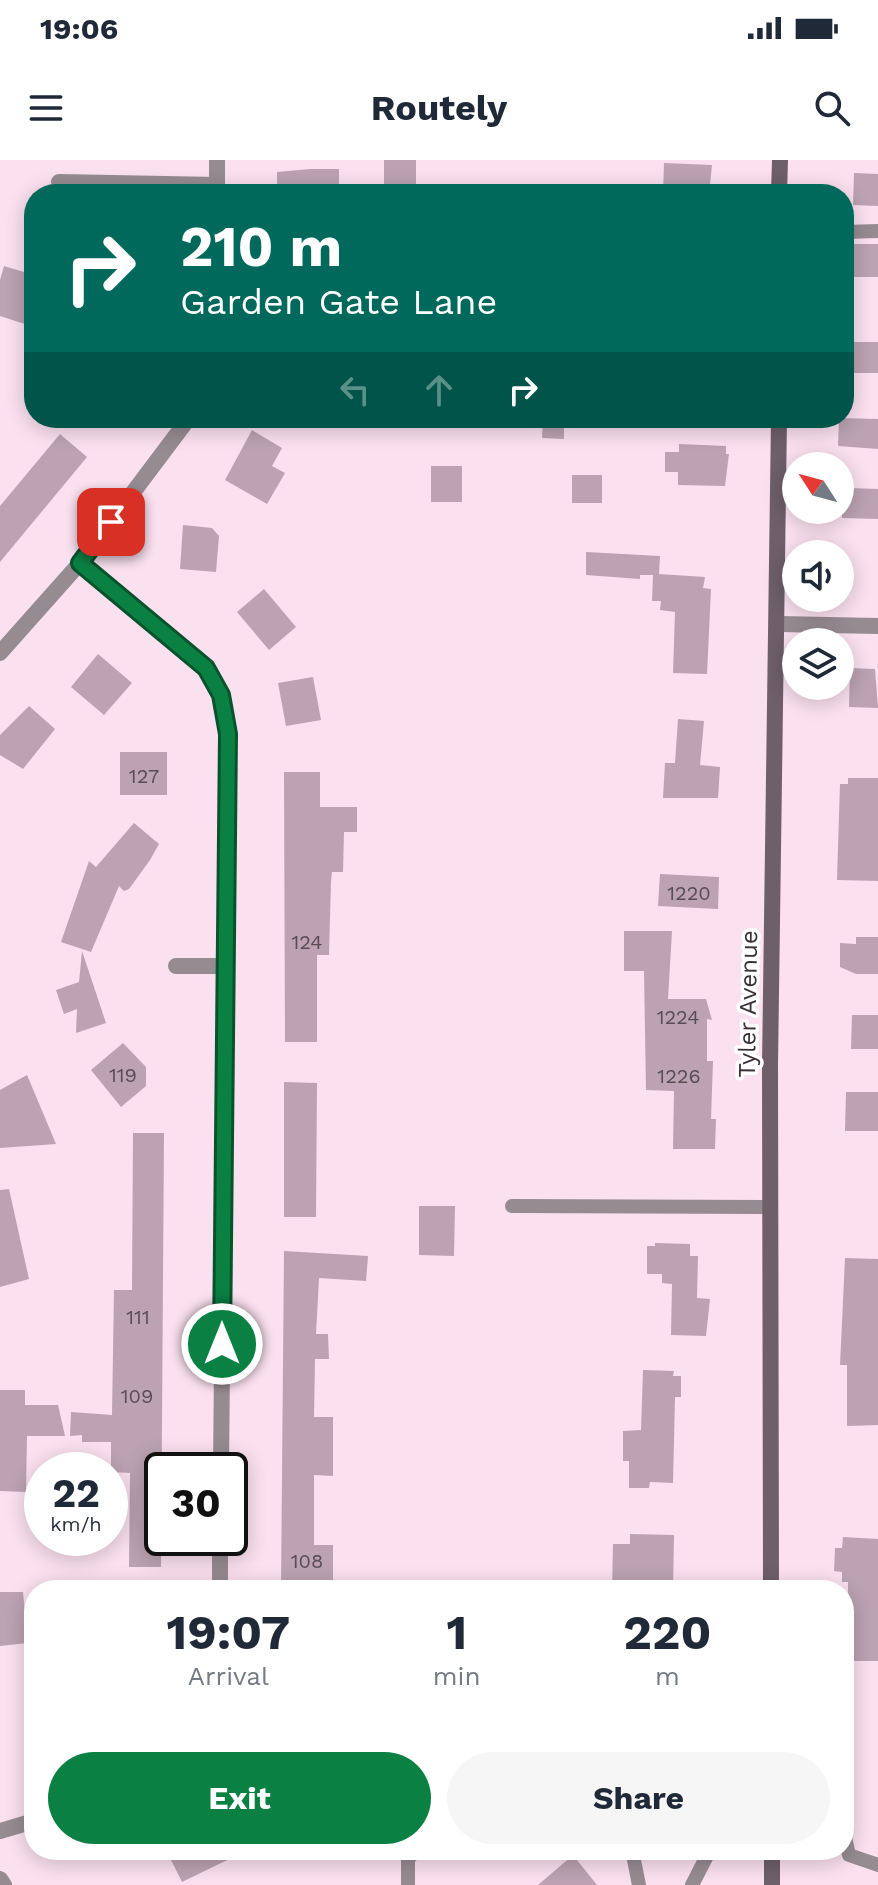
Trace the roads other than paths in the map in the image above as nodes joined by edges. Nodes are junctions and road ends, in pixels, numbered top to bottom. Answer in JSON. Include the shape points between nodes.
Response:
{"nodes":[{"id":1,"x":217,"y":160,"type":"edge"},
{"id":2,"x":780,"y":160,"type":"edge"},
{"id":3,"x":59,"y":182,"type":"dead end"},
{"id":4,"x":98,"y":184,"type":"edge"},
{"id":5,"x":217,"y":184,"type":"edge"},
{"id":6,"x":779,"y":184,"type":"edge"},
{"id":7,"x":878,"y":231,"type":"edge"},
{"id":8,"x":854,"y":232,"type":"edge"},
{"id":9,"x":181,"y":428,"type":"edge"},
{"id":10,"x":779,"y":428,"type":"edge"},
{"id":11,"x":80,"y":563,"type":"junction"},
{"id":12,"x":779,"y":624,"type":"junction"},
{"id":13,"x":878,"y":626,"type":"edge"},
{"id":14,"x":0,"y":653,"type":"edge"},
{"id":15,"x":176,"y":966,"type":"dead end"},
{"id":16,"x":225,"y":966,"type":"junction"},
{"id":17,"x":512,"y":1206,"type":"dead end"},
{"id":18,"x":770,"y":1207,"type":"junction"},
{"id":19,"x":221,"y":1452,"type":"edge"},
{"id":20,"x":220,"y":1556,"type":"edge"},
{"id":21,"x":220,"y":1580,"type":"edge"},
{"id":22,"x":771,"y":1580,"type":"edge"},
{"id":23,"x":24,"y":1824,"type":"edge"},
{"id":24,"x":0,"y":1831,"type":"edge"},
{"id":25,"x":854,"y":1857,"type":"edge"},
{"id":26,"x":408,"y":1860,"type":"edge"},
{"id":27,"x":634,"y":1860,"type":"edge"},
{"id":28,"x":705,"y":1860,"type":"edge"},
{"id":29,"x":772,"y":1860,"type":"edge"},
{"id":30,"x":878,"y":1865,"type":"edge"},
{"id":31,"x":0,"y":1879,"type":"edge"},
{"id":32,"x":4,"y":1885,"type":"edge"},
{"id":33,"x":408,"y":1885,"type":"edge"},
{"id":34,"x":639,"y":1885,"type":"edge"},
{"id":35,"x":692,"y":1885,"type":"edge"},
{"id":36,"x":772,"y":1885,"type":"edge"}],
"edges":[{"from":1,"to":5,"type":"street"},
{"from":2,"to":6,"type":"street"},
{"from":3,"to":4,"type":"street"},
{"from":7,"to":8,"type":"lane"},
{"from":9,"to":11,"type":"street"},
{"from":10,"to":12,"type":"street","name":"Tyler Avenue"},
{"from":11,"to":14,"type":"street"},
{"from":11,"to":16,"type":"street","via":[[206,668],[221,695],[228,734]]},
{"from":12,"to":13,"type":"street"},
{"from":12,"to":18,"type":"street","name":"Tyler Avenue"},
{"from":15,"to":16,"type":"street"},
{"from":16,"to":19,"type":"street"},
{"from":17,"to":18,"type":"lane"},
{"from":18,"to":22,"type":"street","name":"Tyler Avenue"},
{"from":20,"to":21,"type":"street"},
{"from":23,"to":24,"type":"street"},
{"from":25,"to":30,"type":"lane"},
{"from":26,"to":33,"type":"lane"},
{"from":27,"to":34,"type":"lane"},
{"from":28,"to":35,"type":"lane"},
{"from":29,"to":36,"type":"street"},
{"from":31,"to":32,"type":"street"}]}
